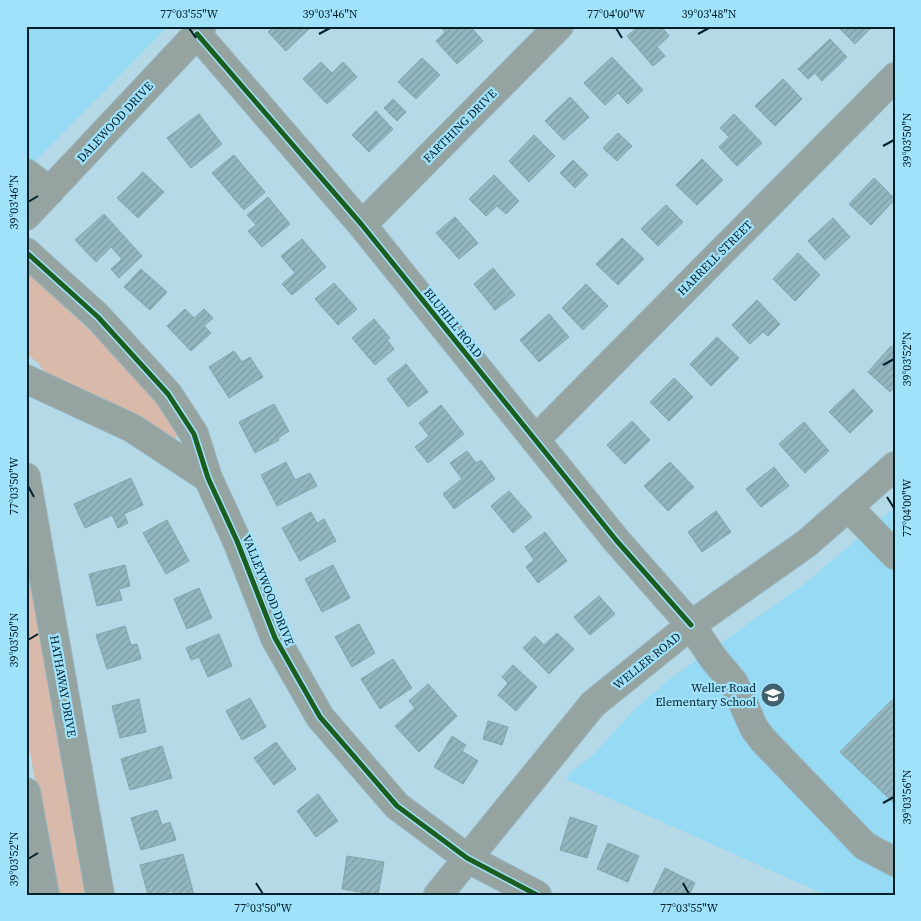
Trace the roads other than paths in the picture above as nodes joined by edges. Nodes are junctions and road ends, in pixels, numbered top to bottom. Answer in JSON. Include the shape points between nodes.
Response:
{"nodes":[{"id":1,"x":558,"y":26,"type":"edge"},
{"id":2,"x":199,"y":30,"type":"edge"},
{"id":3,"x":895,"y":77,"type":"edge"},
{"id":4,"x":26,"y":173,"type":"edge"},
{"id":5,"x":50,"y":191,"type":"junction"},
{"id":6,"x":26,"y":216,"type":"edge"},
{"id":7,"x":362,"y":226,"type":"junction"},
{"id":8,"x":26,"y":252,"type":"edge"},
{"id":9,"x":26,"y":378,"type":"edge"},
{"id":10,"x":535,"y":440,"type":"junction"},
{"id":11,"x":895,"y":466,"type":"edge"},
{"id":12,"x":26,"y":476,"type":"edge"},
{"id":13,"x":208,"y":478,"type":"junction"},
{"id":14,"x":849,"y":508,"type":"junction"},
{"id":15,"x":895,"y":556,"type":"edge"},
{"id":16,"x":691,"y":626,"type":"junction"},
{"id":17,"x":26,"y":792,"type":"edge"},
{"id":18,"x":467,"y":858,"type":"junction"},
{"id":19,"x":895,"y":862,"type":"edge"},
{"id":20,"x":45,"y":895,"type":"edge"},
{"id":21,"x":100,"y":895,"type":"edge"},
{"id":22,"x":438,"y":895,"type":"edge"},
{"id":23,"x":537,"y":895,"type":"edge"}],
"edges":[{"from":1,"to":7,"type":"street","name":"FARTHING DRIVE"},
{"from":2,"to":5,"type":"street","name":"DALEWOOD DRIVE"},
{"from":2,"to":7,"type":"street","name":"BLUHILL ROAD"},
{"from":3,"to":10,"type":"street","name":"HARRELL STREET"},
{"from":4,"to":5,"type":"street"},
{"from":5,"to":6,"type":"street","name":"DALEWOOD DRIVE"},
{"from":7,"to":10,"type":"street","name":"BLUHILL ROAD"},
{"from":8,"to":13,"type":"street","name":"VALLEYWOOD DRIVE","via":[[98,317],[168,394],[194,434]]},
{"from":9,"to":13,"type":"street","via":[[132,428]]},
{"from":10,"to":16,"type":"street","name":"BLUHILL ROAD"},
{"from":11,"to":14,"type":"street","name":"WELLER ROAD"},
{"from":12,"to":21,"type":"street","name":"HATHAWAY DRIVE"},
{"from":13,"to":18,"type":"street","name":"VALLEYWOOD DRIVE","via":[[275,638],[320,717],[397,806]]},
{"from":14,"to":15,"type":"street"},
{"from":14,"to":16,"type":"street","name":"WELLER ROAD"},
{"from":16,"to":18,"type":"street","name":"WELLER ROAD","via":[[594,704]]},
{"from":16,"to":19,"type":"street","name":"BLUHILL ROAD","via":[[712,658],[734,683],[754,728],[763,740],[865,846]]},
{"from":17,"to":20,"type":"street"},
{"from":18,"to":22,"type":"street","name":"WELLER ROAD"},
{"from":18,"to":23,"type":"street","name":"VALLEYWOOD DRIVE"}]}
